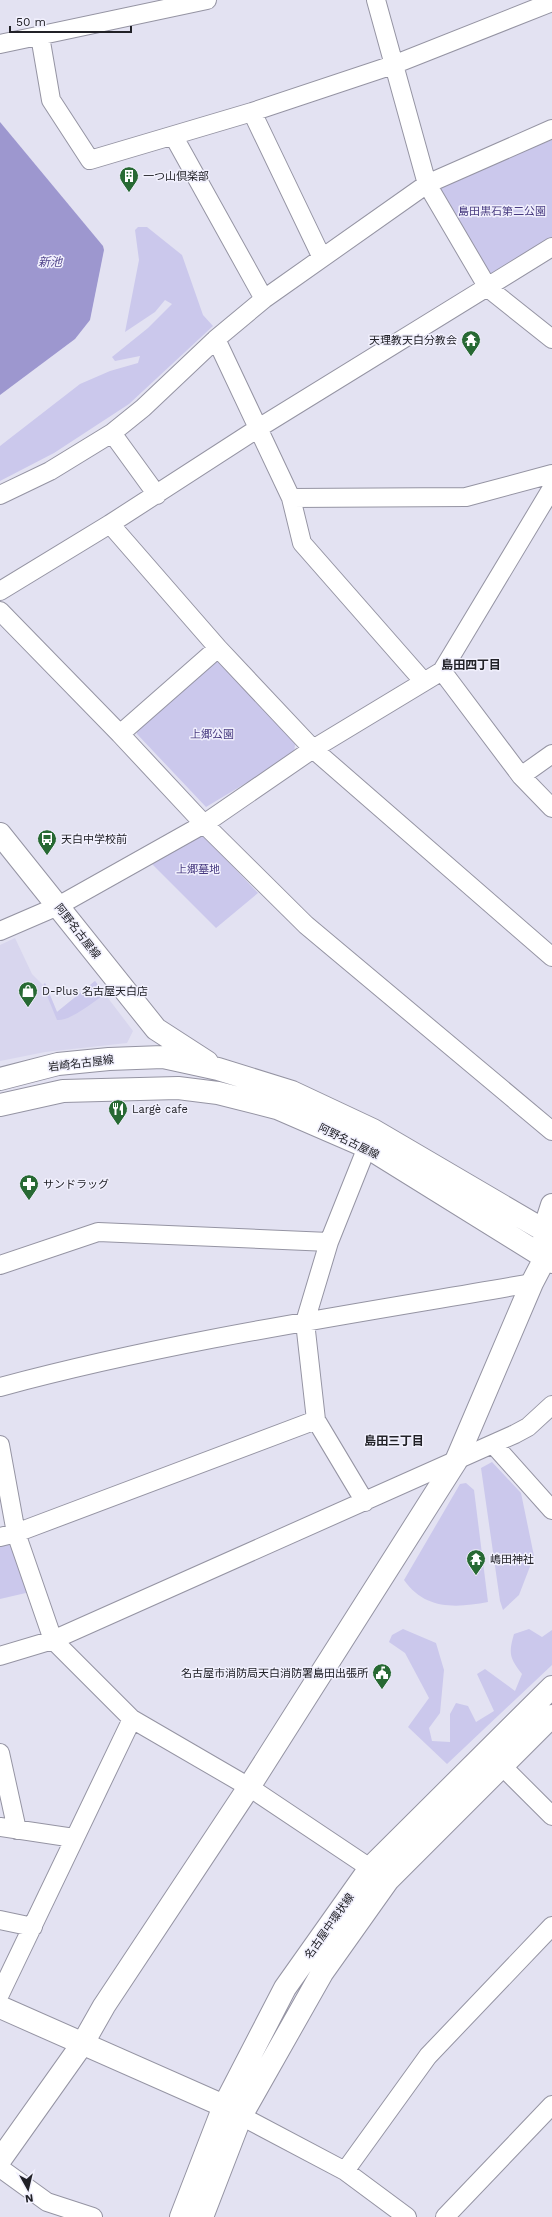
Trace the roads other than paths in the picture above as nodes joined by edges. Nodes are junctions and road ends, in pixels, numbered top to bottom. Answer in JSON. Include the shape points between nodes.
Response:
{"nodes":[{"id":1,"x":207,"y":0,"type":"edge"},
{"id":2,"x":376,"y":0,"type":"edge"},
{"id":3,"x":552,"y":2,"type":"edge"},
{"id":4,"x":40,"y":36,"type":"junction"},
{"id":5,"x":0,"y":44,"type":"edge"},
{"id":6,"x":393,"y":65,"type":"junction"},
{"id":7,"x":252,"y":112,"type":"junction"},
{"id":8,"x":552,"y":129,"type":"edge"},
{"id":9,"x":174,"y":137,"type":"junction"},
{"id":10,"x":427,"y":184,"type":"junction"},
{"id":11,"x":552,"y":247,"type":"edge"},
{"id":12,"x":322,"y":258,"type":"junction"},
{"id":13,"x":488,"y":288,"type":"junction"},
{"id":14,"x":264,"y":299,"type":"junction"},
{"id":15,"x":216,"y":338,"type":"junction"},
{"id":16,"x":552,"y":339,"type":"edge"},
{"id":17,"x":257,"y":429,"type":"junction"},
{"id":18,"x":112,"y":433,"type":"junction"},
{"id":19,"x":552,"y":474,"type":"edge"},
{"id":20,"x":552,"y":488,"type":"edge"},
{"id":21,"x":0,"y":495,"type":"edge"},
{"id":22,"x":157,"y":495,"type":"junction"},
{"id":23,"x":291,"y":498,"type":"junction"},
{"id":24,"x":110,"y":524,"type":"junction"},
{"id":25,"x":0,"y":591,"type":"edge"},
{"id":26,"x":0,"y":611,"type":"edge"},
{"id":27,"x":218,"y":648,"type":"junction"},
{"id":28,"x":442,"y":671,"type":"junction"},
{"id":29,"x":424,"y":682,"type":"junction"},
{"id":30,"x":120,"y":734,"type":"junction"},
{"id":31,"x":313,"y":749,"type":"junction"},
{"id":32,"x":552,"y":754,"type":"edge"},
{"id":33,"x":522,"y":776,"type":"junction"},
{"id":34,"x":552,"y":808,"type":"edge"},
{"id":35,"x":204,"y":824,"type":"junction"},
{"id":36,"x":0,"y":834,"type":"edge"},
{"id":37,"x":58,"y":906,"type":"junction"},
{"id":38,"x":0,"y":931,"type":"edge"},
{"id":39,"x":552,"y":957,"type":"edge"},
{"id":40,"x":156,"y":1029,"type":"junction"},
{"id":41,"x":163,"y":1057,"type":"junction"},
{"id":42,"x":218,"y":1070,"type":"junction"},
{"id":43,"x":0,"y":1079,"type":"edge"},
{"id":44,"x":154,"y":1088,"type":"junction"},
{"id":45,"x":0,"y":1105,"type":"edge"},
{"id":46,"x":552,"y":1131,"type":"edge"},
{"id":47,"x":367,"y":1147,"type":"junction"},
{"id":48,"x":552,"y":1205,"type":"edge"},
{"id":49,"x":548,"y":1232,"type":"edge"},
{"id":50,"x":329,"y":1242,"type":"junction"},
{"id":51,"x":549,"y":1260,"type":"edge"},
{"id":52,"x":0,"y":1264,"type":"edge"},
{"id":53,"x":532,"y":1283,"type":"junction"},
{"id":54,"x":306,"y":1322,"type":"junction"},
{"id":55,"x":0,"y":1387,"type":"edge"},
{"id":56,"x":552,"y":1406,"type":"edge"},
{"id":57,"x":316,"y":1420,"type":"junction"},
{"id":58,"x":493,"y":1444,"type":"junction"},
{"id":59,"x":0,"y":1445,"type":"edge"},
{"id":60,"x":456,"y":1462,"type":"junction"},
{"id":61,"x":365,"y":1502,"type":"junction"},
{"id":62,"x":552,"y":1510,"type":"edge"},
{"id":63,"x":8,"y":1535,"type":"edge"},
{"id":64,"x":53,"y":1640,"type":"junction"},
{"id":65,"x":0,"y":1656,"type":"edge"},
{"id":66,"x":552,"y":1687,"type":"edge"},
{"id":67,"x":552,"y":1716,"type":"edge"},
{"id":68,"x":132,"y":1719,"type":"junction"},
{"id":69,"x":0,"y":1753,"type":"edge"},
{"id":70,"x":501,"y":1765,"type":"junction"},
{"id":71,"x":249,"y":1787,"type":"junction"},
{"id":72,"x":552,"y":1816,"type":"edge"},
{"id":73,"x":9,"y":1828,"type":"edge"},
{"id":74,"x":74,"y":1838,"type":"junction"},
{"id":75,"x":370,"y":1868,"type":"junction"},
{"id":76,"x":0,"y":1920,"type":"edge"},
{"id":77,"x":552,"y":1926,"type":"edge"},
{"id":78,"x":33,"y":1927,"type":"junction"},
{"id":79,"x":0,"y":1994,"type":"edge"},
{"id":80,"x":0,"y":2007,"type":"edge"},
{"id":81,"x":82,"y":2043,"type":"junction"},
{"id":82,"x":552,"y":2106,"type":"edge"},
{"id":83,"x":232,"y":2111,"type":"junction"},
{"id":84,"x":0,"y":2160,"type":"edge"},
{"id":85,"x":0,"y":2168,"type":"edge"},
{"id":86,"x":346,"y":2171,"type":"junction"},
{"id":87,"x":46,"y":2210,"type":"edge"},
{"id":88,"x":93,"y":2217,"type":"edge"},
{"id":89,"x":181,"y":2217,"type":"edge"},
{"id":90,"x":202,"y":2217,"type":"edge"},
{"id":91,"x":407,"y":2217,"type":"edge"},
{"id":92,"x":445,"y":2217,"type":"edge"}],
"edges":[{"from":1,"to":4,"type":"street"},
{"from":2,"to":6,"type":"street"},
{"from":3,"to":6,"type":"street"},
{"from":4,"to":5,"type":"street"},
{"from":4,"to":9,"type":"street","via":[[52,100],[90,160]]},
{"from":6,"to":7,"type":"street"},
{"from":6,"to":10,"type":"street"},
{"from":7,"to":9,"type":"street"},
{"from":7,"to":12,"type":"street"},
{"from":8,"to":10,"type":"street"},
{"from":9,"to":14,"type":"street"},
{"from":10,"to":12,"type":"street"},
{"from":10,"to":13,"type":"street"},
{"from":11,"to":13,"type":"street"},
{"from":12,"to":14,"type":"street"},
{"from":13,"to":16,"type":"street"},
{"from":13,"to":17,"type":"street"},
{"from":14,"to":15,"type":"street"},
{"from":15,"to":17,"type":"street"},
{"from":15,"to":18,"type":"street","via":[[143,408]]},
{"from":17,"to":22,"type":"street"},
{"from":17,"to":23,"type":"street"},
{"from":18,"to":21,"type":"street","via":[[50,471]]},
{"from":18,"to":22,"type":"street"},
{"from":19,"to":23,"type":"street","via":[[466,497]]},
{"from":20,"to":28,"type":"street"},
{"from":22,"to":24,"type":"street"},
{"from":23,"to":29,"type":"street","via":[[302,543]]},
{"from":24,"to":25,"type":"street"},
{"from":24,"to":27,"type":"street"},
{"from":26,"to":30,"type":"street"},
{"from":27,"to":30,"type":"street"},
{"from":27,"to":31,"type":"street"},
{"from":28,"to":29,"type":"street"},
{"from":28,"to":33,"type":"street"},
{"from":29,"to":31,"type":"street"},
{"from":30,"to":35,"type":"street"},
{"from":31,"to":35,"type":"street"},
{"from":31,"to":39,"type":"street"},
{"from":32,"to":33,"type":"street"},
{"from":33,"to":34,"type":"street"},
{"from":35,"to":37,"type":"street"},
{"from":35,"to":46,"type":"street","via":[[306,925]]},
{"from":36,"to":37,"type":"main road","name":"阿野名古屋線"},
{"from":37,"to":38,"type":"street"},
{"from":37,"to":40,"type":"main road","name":"阿野名古屋線"},
{"from":40,"to":41,"type":"main road","name":"阿野名古屋線"},
{"from":40,"to":42,"type":"main road","name":"阿野名古屋線"},
{"from":41,"to":42,"type":"main road","name":"阿野名古屋線"},
{"from":41,"to":43,"type":"main road","name":"岩崎名古屋線","via":[[58,1064]]},
{"from":41,"to":44,"type":"main road"},
{"from":42,"to":49,"type":"main road","name":"阿野名古屋線","via":[[292,1092],[373,1130]]},
{"from":44,"to":45,"type":"main road","via":[[63,1091]]},
{"from":44,"to":47,"type":"main road","name":"阿野名古屋線","via":[[218,1093],[277,1108]]},
{"from":47,"to":50,"type":"street"},
{"from":47,"to":51,"type":"main road","name":"阿野名古屋線"},
{"from":48,"to":49,"type":"main road"},
{"from":49,"to":51,"type":"main road"},
{"from":50,"to":52,"type":"street","via":[[98,1232]]},
{"from":50,"to":54,"type":"street"},
{"from":51,"to":53,"type":"main road"},
{"from":53,"to":54,"type":"street"},
{"from":53,"to":60,"type":"main road"},
{"from":54,"to":55,"type":"street","via":[[81,1366]]},
{"from":54,"to":57,"type":"street"},
{"from":56,"to":58,"type":"street","via":[[528,1427]]},
{"from":57,"to":61,"type":"street"},
{"from":57,"to":63,"type":"street"},
{"from":58,"to":60,"type":"street"},
{"from":58,"to":62,"type":"street"},
{"from":59,"to":63,"type":"street"},
{"from":60,"to":61,"type":"street"},
{"from":60,"to":71,"type":"main road"},
{"from":61,"to":64,"type":"street"},
{"from":63,"to":64,"type":"street"},
{"from":64,"to":65,"type":"street"},
{"from":64,"to":68,"type":"street"},
{"from":66,"to":75,"type":"main road","name":"名古屋中環状線"},
{"from":67,"to":70,"type":"main road","name":"名古屋中環状線"},
{"from":68,"to":71,"type":"street"},
{"from":68,"to":74,"type":"street"},
{"from":69,"to":73,"type":"street"},
{"from":70,"to":72,"type":"street"},
{"from":70,"to":83,"type":"main road","name":"名古屋中環状線","via":[[388,1880],[322,1973]]},
{"from":71,"to":75,"type":"street"},
{"from":71,"to":81,"type":"main road"},
{"from":73,"to":74,"type":"street"},
{"from":74,"to":78,"type":"street"},
{"from":75,"to":83,"type":"main road","name":"名古屋中環状線","via":[[285,1988]]},
{"from":76,"to":78,"type":"street"},
{"from":77,"to":86,"type":"street","via":[[428,2056]]},
{"from":78,"to":79,"type":"street"},
{"from":80,"to":81,"type":"main road"},
{"from":81,"to":83,"type":"main road"},
{"from":81,"to":84,"type":"main road"},
{"from":82,"to":92,"type":"street"},
{"from":83,"to":86,"type":"street"},
{"from":83,"to":89,"type":"main road","name":"名古屋中環状線"},
{"from":83,"to":90,"type":"main road","name":"名古屋中環状線"},
{"from":85,"to":87,"type":"street"},
{"from":86,"to":91,"type":"street"},
{"from":87,"to":88,"type":"street"}]}
